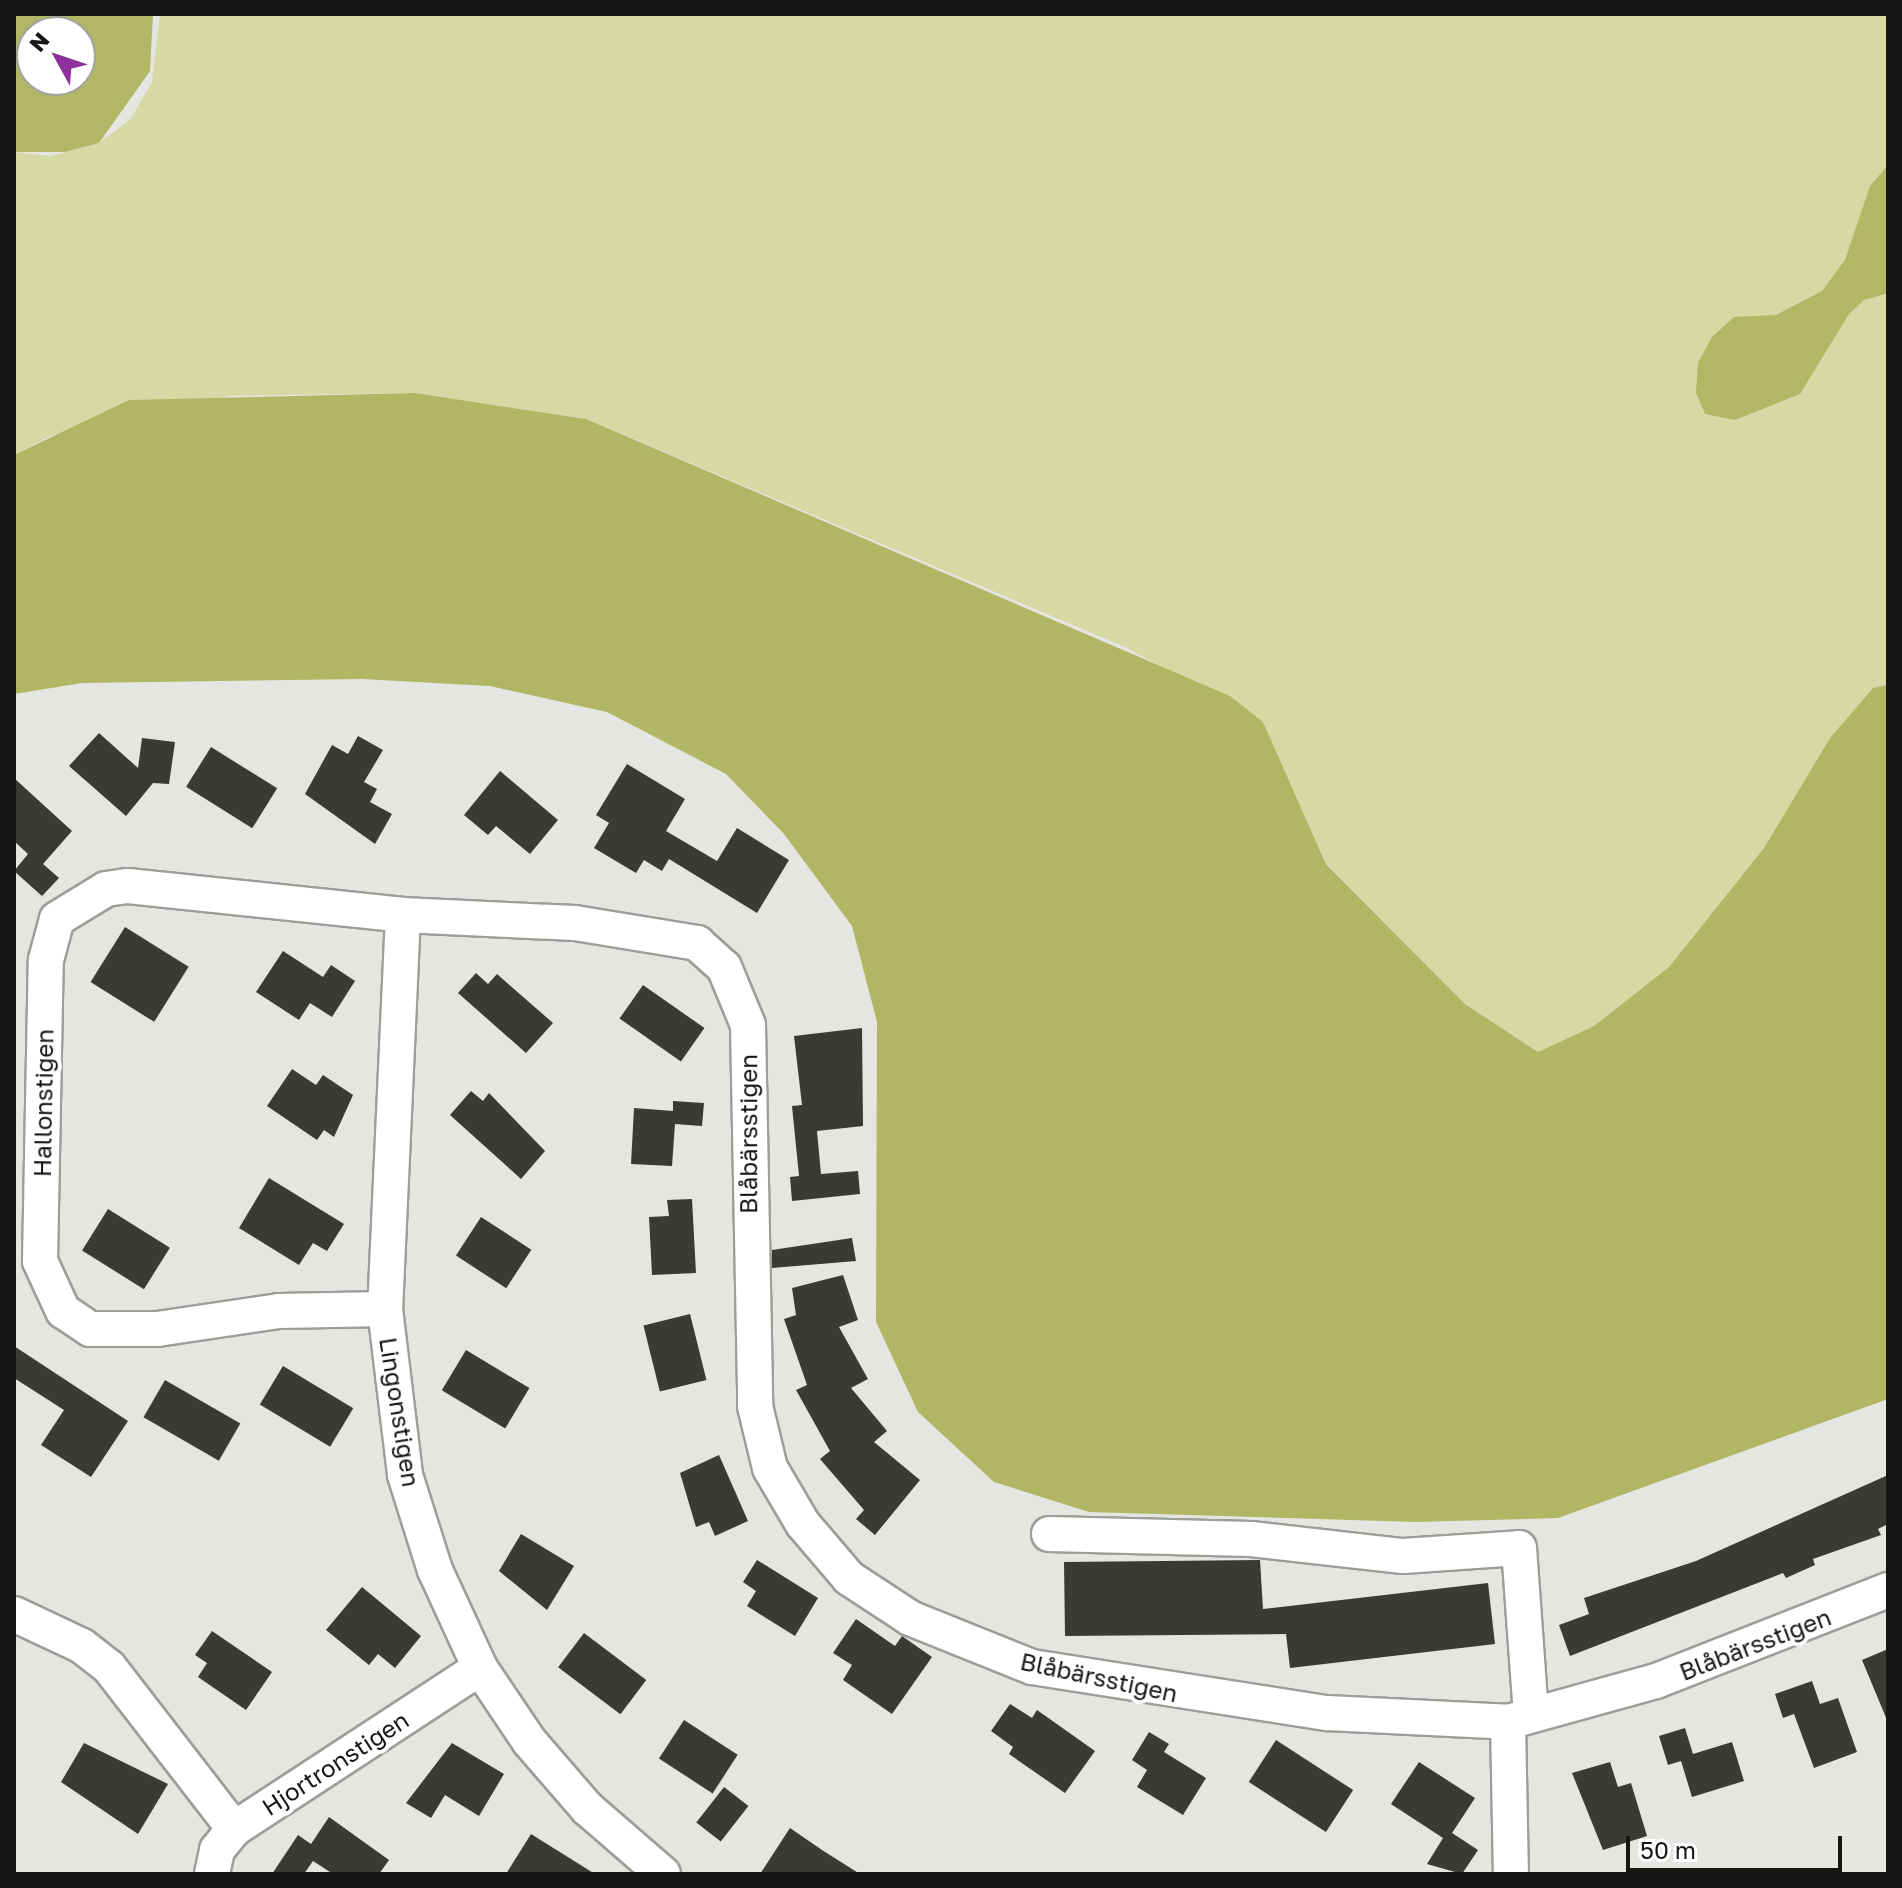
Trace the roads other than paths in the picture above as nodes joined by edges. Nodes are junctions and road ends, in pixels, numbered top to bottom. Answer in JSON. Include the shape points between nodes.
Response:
{"nodes":[{"id":1,"x":403,"y":915,"type":"junction"},
{"id":2,"x":385,"y":1309,"type":"junction"},
{"id":3,"x":1049,"y":1534,"type":"dead end"},
{"id":4,"x":1888,"y":1590,"type":"edge"},
{"id":5,"x":14,"y":1614,"type":"edge"},
{"id":6,"x":480,"y":1668,"type":"junction"},
{"id":7,"x":1520,"y":1719,"type":"junction"},
{"id":8,"x":234,"y":1829,"type":"junction"},
{"id":9,"x":212,"y":1874,"type":"edge"},
{"id":10,"x":663,"y":1874,"type":"edge"},
{"id":11,"x":1511,"y":1874,"type":"edge"}],
"edges":[{"from":1,"to":2,"type":"street","name":"Lingonstigen"},
{"from":1,"to":2,"type":"street","name":"Hallonstigen","via":[[128,886],[106,889],[57,919],[46,960],[40,1261],[63,1311],[90,1329],[157,1329],[279,1311]]},
{"from":1,"to":7,"type":"street","name":"Blåbärsstigen","via":[[591,925],[697,943],[724,967],[748,1025],[755,1406],[770,1468],[803,1524],[849,1578],[910,1618],[1032,1667],[1327,1713]]},
{"from":2,"to":6,"type":"street","name":"Lingonstigen","via":[[405,1475],[435,1570]]},
{"from":3,"to":7,"type":"street","via":[[1251,1539],[1403,1556],[1519,1548]]},
{"from":4,"to":7,"type":"street","name":"Blåbärsstigen","via":[[1789,1634]]},
{"from":5,"to":8,"type":"street","via":[[82,1646],[109,1667]]},
{"from":6,"to":8,"type":"street","name":"Hjortronstigen"},
{"from":6,"to":10,"type":"street","name":"Lingonstigen","via":[[529,1741],[588,1809]]},
{"from":7,"to":11,"type":"street"},
{"from":8,"to":9,"type":"street","name":"Hjortronstigen","via":[[217,1850]]}]}
